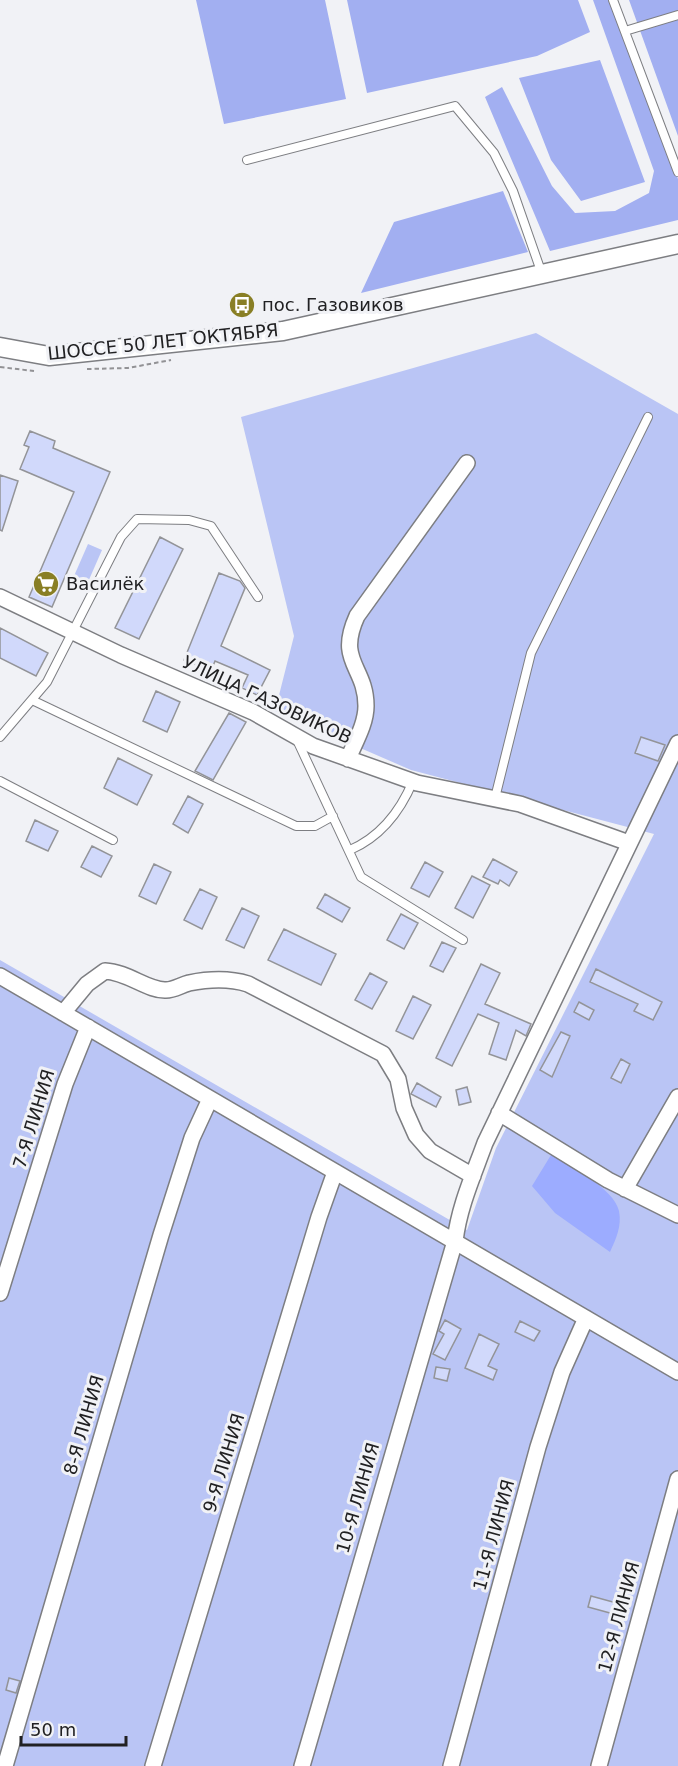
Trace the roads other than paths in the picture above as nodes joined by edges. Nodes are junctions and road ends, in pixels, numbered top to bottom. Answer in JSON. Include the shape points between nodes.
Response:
{"nodes":[{"id":1,"x":613,"y":0,"type":"edge"},
{"id":2,"x":678,"y":15,"type":"edge"},
{"id":3,"x":625,"y":31,"type":"junction"},
{"id":4,"x":247,"y":160,"type":"dead end"},
{"id":5,"x":678,"y":172,"type":"edge"},
{"id":6,"x":678,"y":244,"type":"edge"},
{"id":7,"x":542,"y":273,"type":"junction"},
{"id":8,"x":0,"y":347,"type":"edge"},
{"id":9,"x":648,"y":417,"type":"dead end"},
{"id":10,"x":467,"y":463,"type":"dead end"},
{"id":11,"x":0,"y":597,"type":"edge"},
{"id":12,"x":258,"y":597,"type":"dead end"},
{"id":13,"x":74,"y":632,"type":"junction"},
{"id":14,"x":32,"y":700,"type":"junction"},
{"id":15,"x":295,"y":736,"type":"junction"},
{"id":16,"x":0,"y":737,"type":"edge"},
{"id":17,"x":678,"y":743,"type":"edge"},
{"id":18,"x":348,"y":759,"type":"junction"},
{"id":19,"x":0,"y":781,"type":"edge"},
{"id":20,"x":413,"y":781,"type":"junction"},
{"id":21,"x":495,"y":798,"type":"junction"},
{"id":22,"x":333,"y":816,"type":"junction"},
{"id":23,"x":113,"y":840,"type":"dead end"},
{"id":24,"x":629,"y":843,"type":"junction"},
{"id":25,"x":350,"y":850,"type":"junction"},
{"id":26,"x":463,"y":940,"type":"dead end"},
{"id":27,"x":0,"y":976,"type":"edge"},
{"id":28,"x":63,"y":1013,"type":"junction"},
{"id":29,"x":88,"y":1027,"type":"junction"},
{"id":30,"x":678,"y":1097,"type":"edge"},
{"id":31,"x":210,"y":1099,"type":"junction"},
{"id":32,"x":500,"y":1113,"type":"junction"},
{"id":33,"x":335,"y":1172,"type":"junction"},
{"id":34,"x":473,"y":1176,"type":"junction"},
{"id":35,"x":625,"y":1189,"type":"junction"},
{"id":36,"x":678,"y":1215,"type":"edge"},
{"id":37,"x":454,"y":1241,"type":"junction"},
{"id":38,"x":0,"y":1293,"type":"edge"},
{"id":39,"x":586,"y":1318,"type":"junction"},
{"id":40,"x":678,"y":1372,"type":"edge"},
{"id":41,"x":678,"y":1479,"type":"edge"},
{"id":42,"x":5,"y":1766,"type":"edge"},
{"id":43,"x":153,"y":1766,"type":"edge"},
{"id":44,"x":302,"y":1766,"type":"edge"},
{"id":45,"x":451,"y":1766,"type":"edge"},
{"id":46,"x":599,"y":1766,"type":"edge"}],
"edges":[{"from":1,"to":3,"type":"lane"},
{"from":2,"to":3,"type":"lane"},
{"from":3,"to":5,"type":"lane"},
{"from":4,"to":7,"type":"lane","via":[[455,106],[494,153],[513,191]]},
{"from":6,"to":7,"type":"street","name":"ШОССЕ 50 ЛЕТ ОКТЯБРЯ"},
{"from":7,"to":8,"type":"street","name":"ШОССЕ 50 ЛЕТ ОКТЯБРЯ","via":[[283,331],[50,356]]},
{"from":9,"to":21,"type":"lane","via":[[531,653]]},
{"from":10,"to":18,"type":"street","via":[[357,616],[349,634],[348,645],[366,704],[364,722]]},
{"from":11,"to":13,"type":"street","name":"УЛИЦА ГАЗОВИКОВ"},
{"from":12,"to":13,"type":"lane","via":[[211,526],[189,520],[137,519],[121,537]]},
{"from":13,"to":14,"type":"lane","via":[[48,682]]},
{"from":13,"to":15,"type":"street","name":"УЛИЦА ГАЗОВИКОВ","via":[[253,712]]},
{"from":14,"to":16,"type":"lane"},
{"from":14,"to":22,"type":"lane","via":[[296,826],[315,826]]},
{"from":15,"to":18,"type":"street","name":"УЛИЦА ГАЗОВИКОВ"},
{"from":15,"to":22,"type":"lane"},
{"from":17,"to":24,"type":"street","name":"10-Я ЛИНИЯ"},
{"from":18,"to":20,"type":"street","name":"УЛИЦА ГАЗОВИКОВ"},
{"from":19,"to":23,"type":"lane"},
{"from":20,"to":21,"type":"street","name":"УЛИЦА ГАЗОВИКОВ"},
{"from":20,"to":25,"type":"lane","via":[[387,825],[366,843]]},
{"from":21,"to":24,"type":"street","name":"УЛИЦА ГАЗОВИКОВ","via":[[589,826]]},
{"from":22,"to":25,"type":"lane"},
{"from":24,"to":32,"type":"street","name":"10-Я ЛИНИЯ"},
{"from":25,"to":26,"type":"lane","via":[[361,877]]},
{"from":27,"to":28,"type":"street"},
{"from":28,"to":29,"type":"street"},
{"from":28,"to":34,"type":"street","via":[[87,984],[105,971],[128,975],[166,990],[226,979],[248,984],[383,1054],[398,1079],[404,1108],[416,1135],[430,1151]]},
{"from":29,"to":31,"type":"street"},
{"from":29,"to":38,"type":"street","name":"7-Я ЛИНИЯ","via":[[65,1084]]},
{"from":30,"to":35,"type":"street"},
{"from":31,"to":33,"type":"street"},
{"from":31,"to":42,"type":"street","name":"8-Я ЛИНИЯ","via":[[195,1129],[161,1235]]},
{"from":32,"to":34,"type":"street","name":"10-Я ЛИНИЯ"},
{"from":32,"to":35,"type":"street"},
{"from":33,"to":37,"type":"street"},
{"from":33,"to":43,"type":"street","name":"9-Я ЛИНИЯ"},
{"from":34,"to":37,"type":"street","name":"10-Я ЛИНИЯ"},
{"from":35,"to":36,"type":"street"},
{"from":37,"to":39,"type":"street"},
{"from":37,"to":44,"type":"street","name":"10-Я ЛИНИЯ"},
{"from":39,"to":40,"type":"street"},
{"from":39,"to":45,"type":"street","name":"11-Я ЛИНИЯ","via":[[562,1372],[538,1447]]},
{"from":41,"to":46,"type":"street","name":"12-Я ЛИНИЯ"}]}
